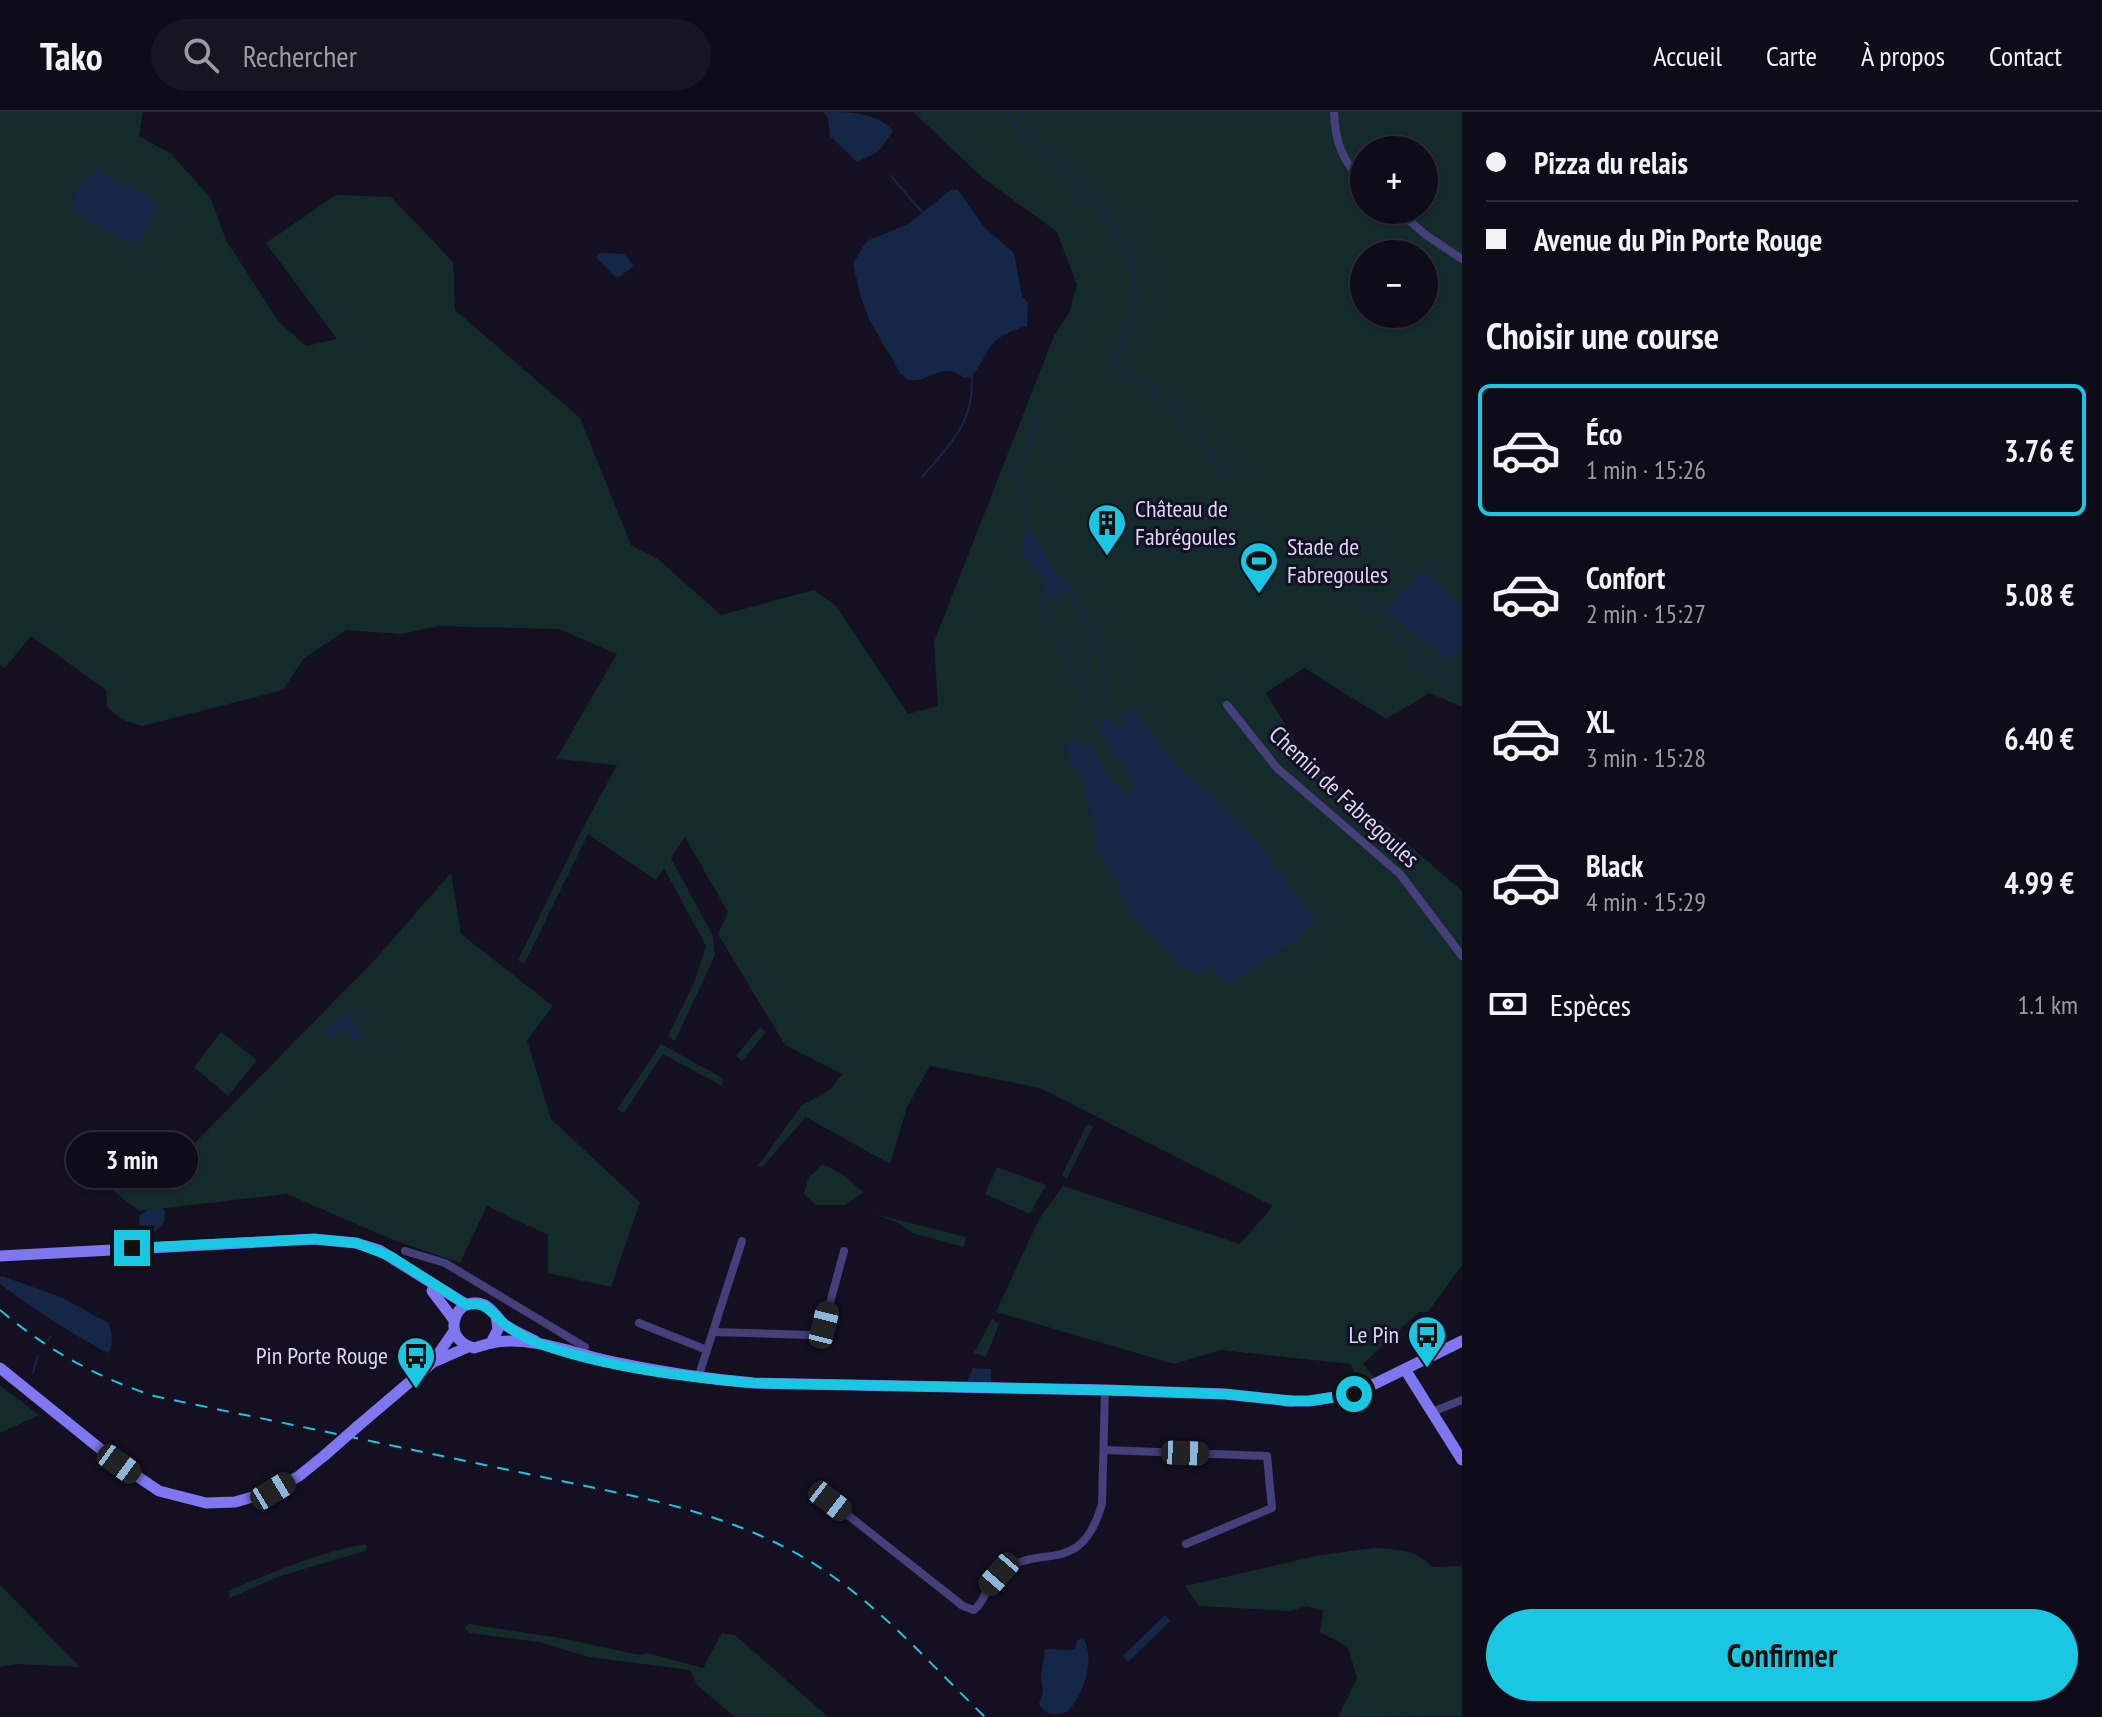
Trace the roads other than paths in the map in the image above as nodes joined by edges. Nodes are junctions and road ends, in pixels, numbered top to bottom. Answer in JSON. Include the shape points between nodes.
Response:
{"nodes":[{"id":1,"x":1334,"y":112,"type":"edge"},
{"id":2,"x":1350,"y":166,"type":"edge"},
{"id":3,"x":1413,"y":224,"type":"edge"},
{"id":4,"x":1462,"y":259,"type":"edge"},
{"id":5,"x":1227,"y":705,"type":"dead end"},
{"id":6,"x":1462,"y":956,"type":"edge"},
{"id":7,"x":742,"y":1241,"type":"dead end"},
{"id":8,"x":405,"y":1251,"type":"dead end"},
{"id":9,"x":844,"y":1251,"type":"dead end"},
{"id":10,"x":0,"y":1256,"type":"edge"},
{"id":11,"x":411,"y":1270,"type":"junction"},
{"id":12,"x":495,"y":1291,"type":"junction"},
{"id":13,"x":467,"y":1305,"type":"junction"},
{"id":14,"x":491,"y":1310,"type":"junction"},
{"id":15,"x":639,"y":1323,"type":"dead end"},
{"id":16,"x":454,"y":1326,"type":"junction"},
{"id":17,"x":713,"y":1332,"type":"junction"},
{"id":18,"x":1462,"y":1341,"type":"edge"},
{"id":19,"x":491,"y":1343,"type":"junction"},
{"id":20,"x":543,"y":1346,"type":"junction"},
{"id":21,"x":468,"y":1347,"type":"junction"},
{"id":22,"x":585,"y":1347,"type":"dead end"},
{"id":23,"x":707,"y":1350,"type":"junction"},
{"id":24,"x":432,"y":1363,"type":"junction"},
{"id":25,"x":0,"y":1368,"type":"edge"},
{"id":26,"x":1406,"y":1371,"type":"junction"},
{"id":27,"x":698,"y":1378,"type":"junction"},
{"id":28,"x":1105,"y":1394,"type":"junction"},
{"id":29,"x":1462,"y":1400,"type":"edge"},
{"id":30,"x":1432,"y":1412,"type":"junction"},
{"id":31,"x":1104,"y":1450,"type":"junction"},
{"id":32,"x":1462,"y":1460,"type":"edge"},
{"id":33,"x":830,"y":1501,"type":"dead end"},
{"id":34,"x":1186,"y":1544,"type":"dead end"}],
"edges":[{"from":1,"to":2,"type":"street","via":[[1335,135]]},
{"from":3,"to":4,"type":"street"},
{"from":5,"to":6,"type":"street","name":"Chemin de Fabregoules","via":[[1277,768],[1400,874]]},
{"from":7,"to":17,"type":"street"},
{"from":8,"to":12,"type":"street","via":[[445,1263]]},
{"from":9,"to":17,"type":"street","via":[[819,1331]]},
{"from":10,"to":11,"type":"main road","via":[[314,1239],[368,1246]]},
{"from":11,"to":13,"type":"main road"},
{"from":11,"to":16,"type":"main road","via":[[441,1300]]},
{"from":12,"to":14,"type":"street"},
{"from":12,"to":22,"type":"street"},
{"from":13,"to":14,"type":"main road"},
{"from":13,"to":16,"type":"main road"},
{"from":14,"to":19,"type":"main road","via":[[498,1329]]},
{"from":14,"to":20,"type":"main road","via":[[505,1325]]},
{"from":15,"to":23,"type":"street"},
{"from":16,"to":21,"type":"main road","via":[[459,1341]]},
{"from":16,"to":24,"type":"main road"},
{"from":17,"to":23,"type":"street"},
{"from":18,"to":26,"type":"main road"},
{"from":19,"to":20,"type":"main road"},
{"from":19,"to":21,"type":"main road"},
{"from":20,"to":27,"type":"main road"},
{"from":21,"to":24,"type":"main road"},
{"from":23,"to":27,"type":"street"},
{"from":24,"to":25,"type":"main road","bridge":true,"via":[[299,1476],[273,1491],[235,1502],[206,1503],[159,1491]]},
{"from":26,"to":28,"type":"main road","via":[[1354,1394],[1309,1401],[1225,1394]]},
{"from":26,"to":30,"type":"main road"},
{"from":27,"to":28,"type":"main road"},
{"from":28,"to":31,"type":"street"},
{"from":29,"to":30,"type":"street"},
{"from":30,"to":32,"type":"main road"},
{"from":31,"to":33,"type":"street","via":[[1102,1504],[1084,1541],[1072,1551],[1017,1563],[999,1574],[974,1610]]},
{"from":31,"to":34,"type":"street","via":[[1267,1456],[1272,1508]]}]}
